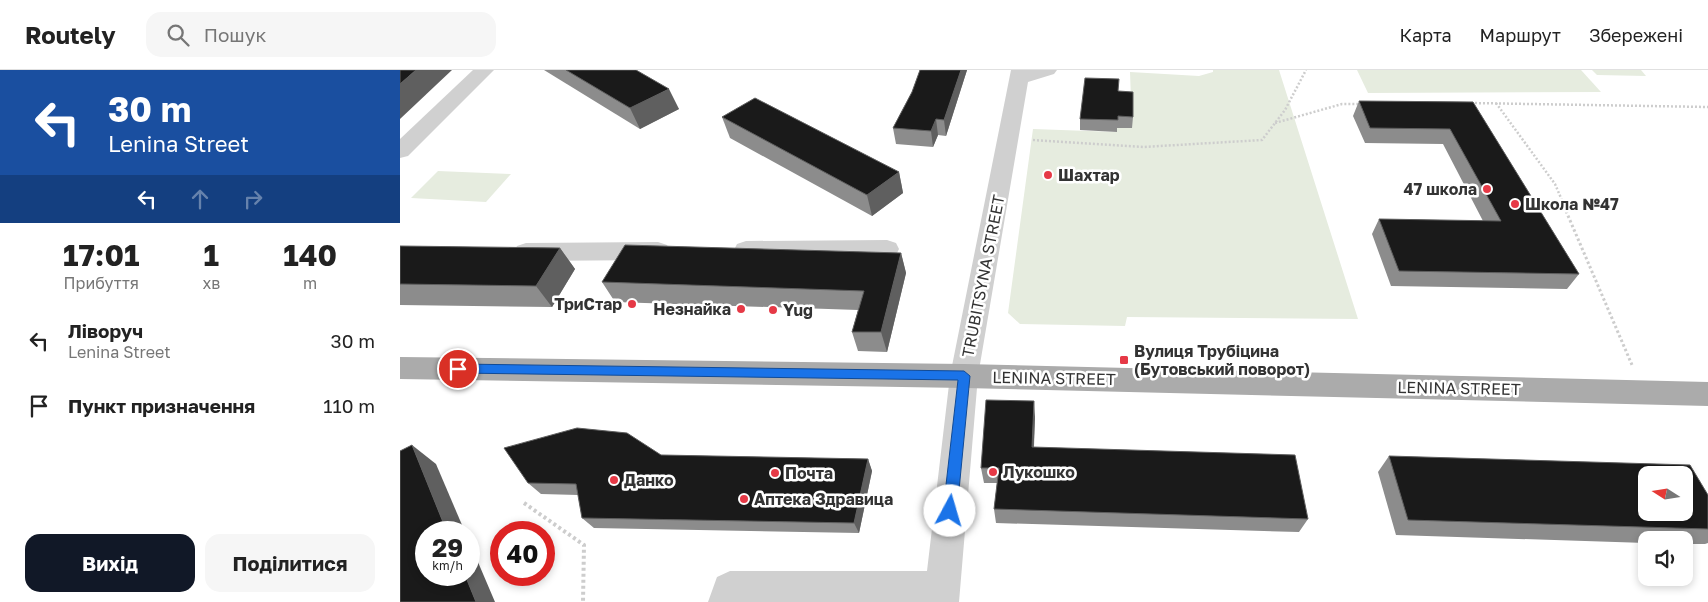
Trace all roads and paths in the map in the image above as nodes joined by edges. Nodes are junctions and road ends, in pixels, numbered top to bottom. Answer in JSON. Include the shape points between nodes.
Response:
{"nodes":[{"id":1,"x":484,"y":70,"type":"edge"},
{"id":2,"x":1047,"y":70,"type":"edge"},
{"id":3,"x":1306,"y":70,"type":"edge"},
{"id":4,"x":1020,"y":75,"type":"edge"},
{"id":5,"x":1467,"y":103,"type":"edge"},
{"id":6,"x":1496,"y":103,"type":"junction"},
{"id":7,"x":1361,"y":104,"type":"edge"},
{"id":8,"x":1708,"y":107,"type":"edge"},
{"id":9,"x":1275,"y":123,"type":"junction"},
{"id":10,"x":1008,"y":138,"type":"junction"},
{"id":11,"x":400,"y":151,"type":"edge"},
{"id":12,"x":888,"y":249,"type":"dead end"},
{"id":13,"x":679,"y":250,"type":"edge"},
{"id":14,"x":718,"y":250,"type":"edge"},
{"id":15,"x":500,"y":252,"type":"edge"},
{"id":16,"x":400,"y":368,"type":"edge"},
{"id":17,"x":964,"y":376,"type":"junction"},
{"id":18,"x":1643,"y":392,"type":"junction"},
{"id":19,"x":1708,"y":394,"type":"edge"},
{"id":20,"x":524,"y":503,"type":"dead end"},
{"id":21,"x":941,"y":595,"type":"edge"},
{"id":22,"x":583,"y":602,"type":"edge"},
{"id":23,"x":726,"y":602,"type":"edge"}],
"edges":[{"from":1,"to":11,"type":"street"},
{"from":2,"to":4,"type":"street"},
{"from":3,"to":9,"type":"path"},
{"from":4,"to":10,"type":"street","name":"TRUBITSYNA STREET"},
{"from":5,"to":6,"type":"path"},
{"from":6,"to":8,"type":"path"},
{"from":6,"to":18,"type":"path","via":[[1555,184]]},
{"from":7,"to":9,"type":"path","via":[[1342,104]]},
{"from":9,"to":10,"type":"path","via":[[1262,140],[1162,146]]},
{"from":10,"to":17,"type":"street","name":"TRUBITSYNA STREET"},
{"from":12,"to":14,"type":"street"},
{"from":13,"to":15,"type":"street"},
{"from":16,"to":17,"type":"main road","name":"LENINA STREET"},
{"from":17,"to":18,"type":"main road","name":"LENINA STREET"},
{"from":17,"to":21,"type":"street","name":"TRUBITSYNA STREET"},
{"from":18,"to":19,"type":"main road","name":"LENINA STREET"},
{"from":20,"to":22,"type":"path","via":[[584,544]]},
{"from":21,"to":23,"type":"street","via":[[730,589]]}]}
